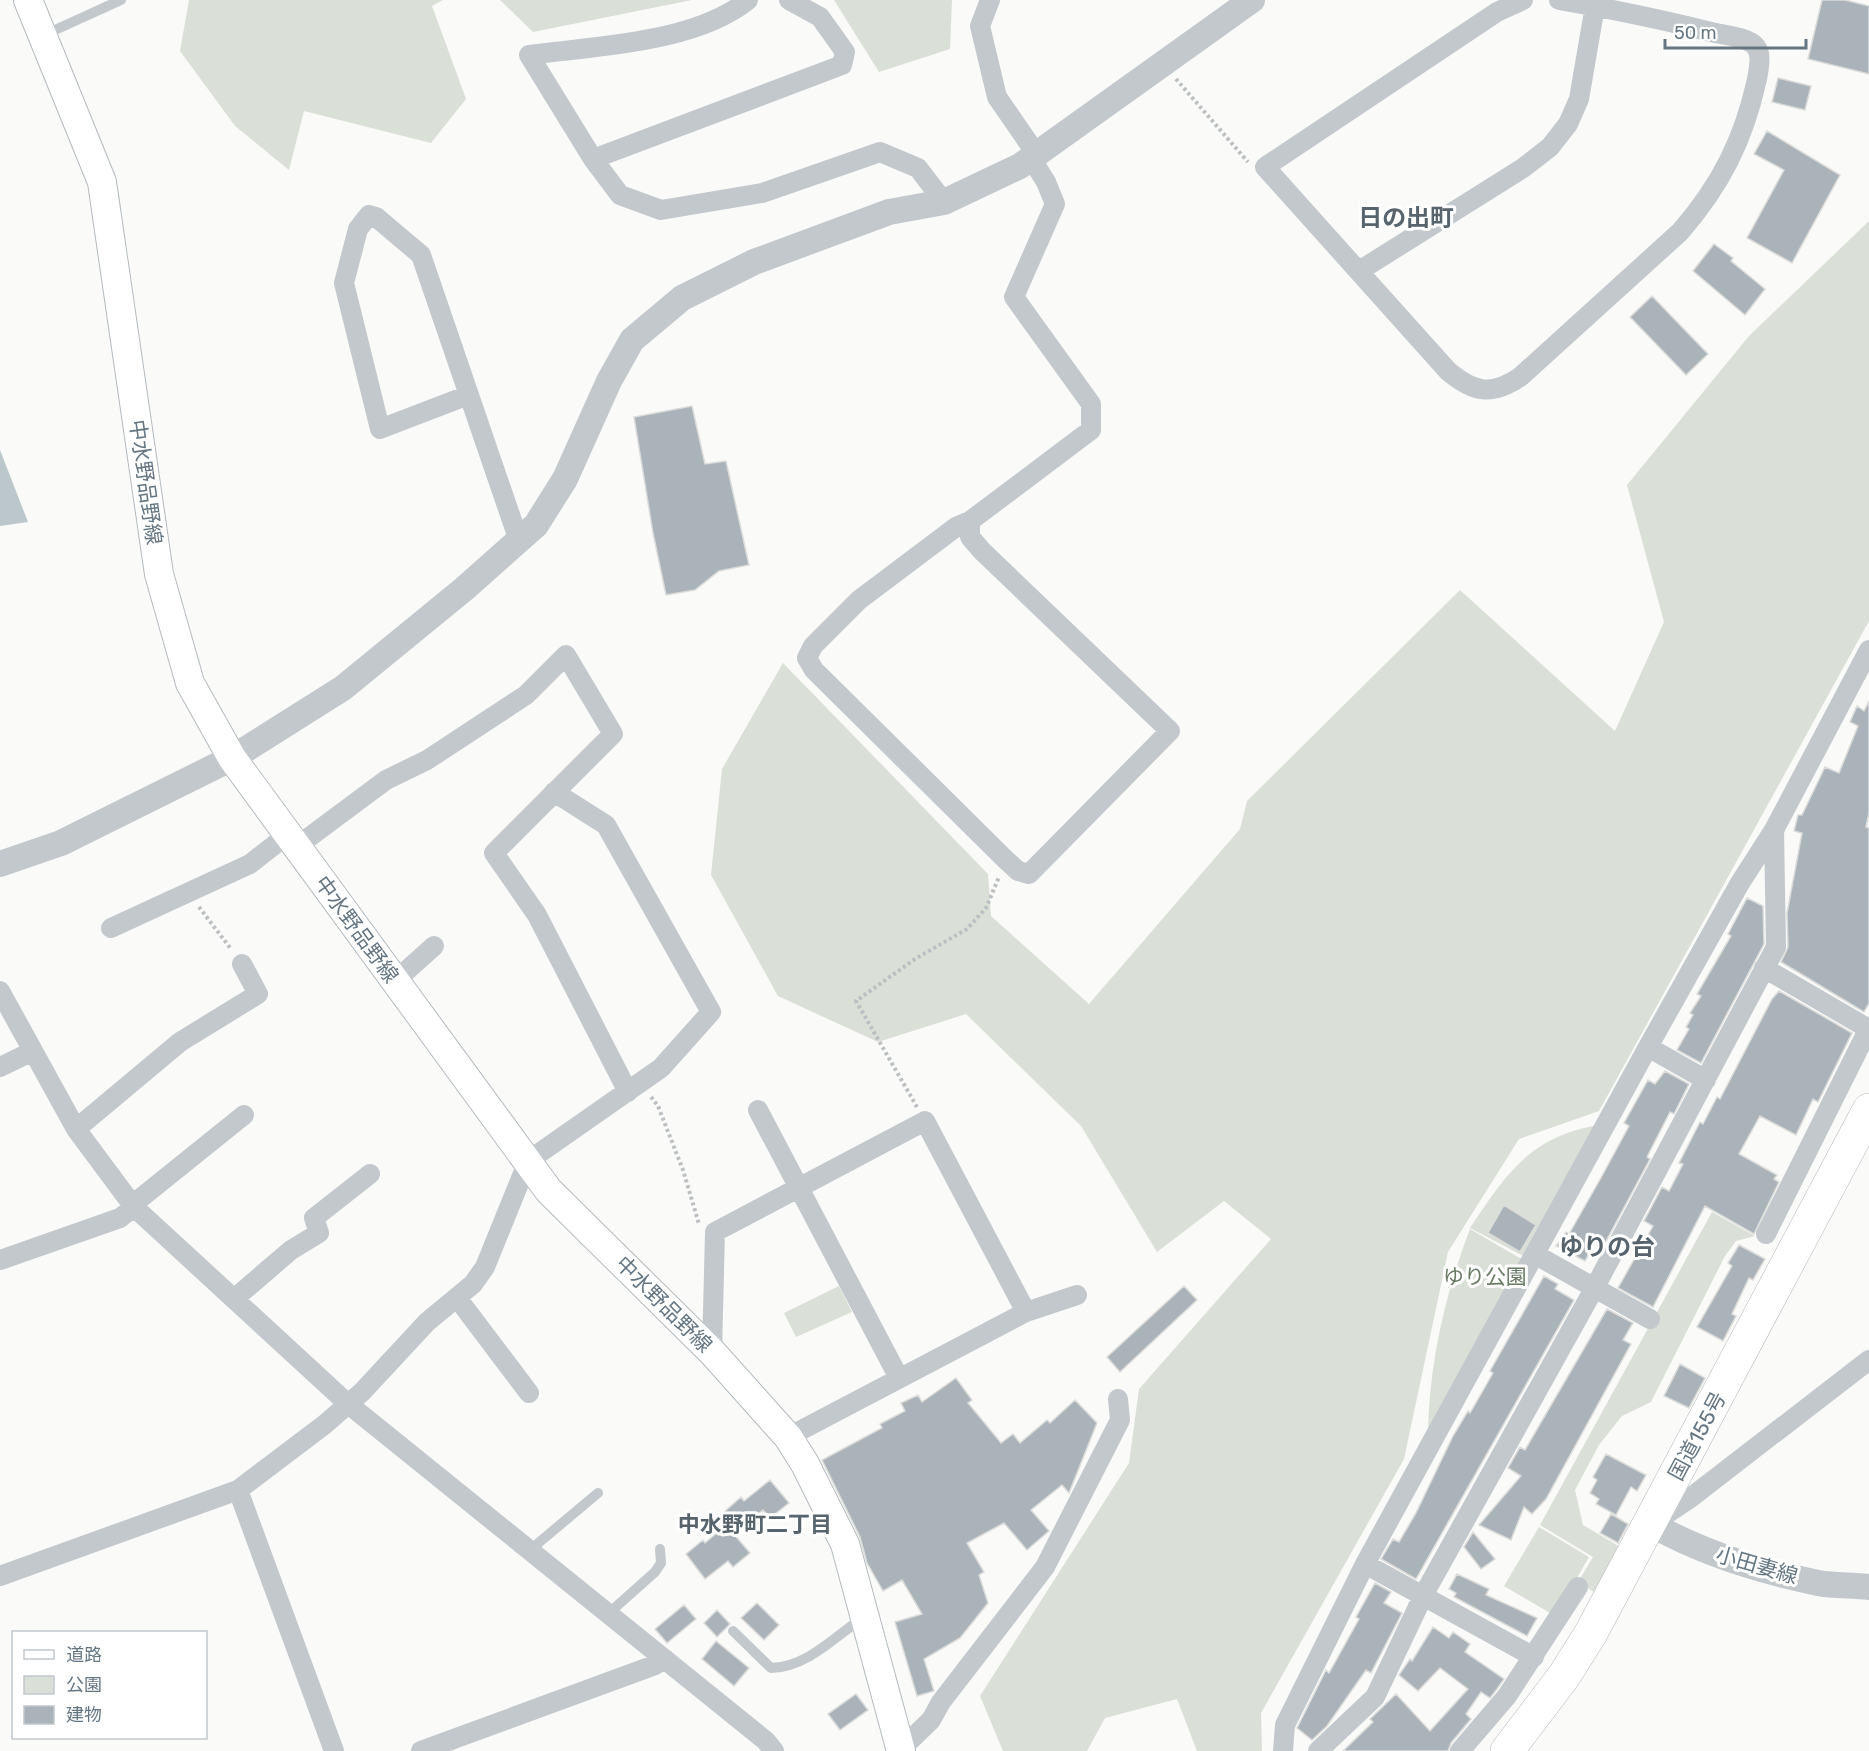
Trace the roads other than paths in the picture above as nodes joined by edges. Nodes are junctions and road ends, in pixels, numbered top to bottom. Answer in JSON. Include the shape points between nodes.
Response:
{"nodes":[{"id":1,"x":28,"y":0,"type":"edge"},
{"id":2,"x":121,"y":0,"type":"edge"},
{"id":3,"x":748,"y":0,"type":"edge"},
{"id":4,"x":789,"y":0,"type":"edge"},
{"id":5,"x":990,"y":0,"type":"edge"},
{"id":6,"x":1252,"y":0,"type":"edge"},
{"id":7,"x":1523,"y":0,"type":"edge"},
{"id":8,"x":1559,"y":0,"type":"edge"},
{"id":9,"x":1595,"y":3,"type":"edge"},
{"id":10,"x":43,"y":35,"type":"junction"},
{"id":11,"x":1034,"y":157,"type":"junction"},
{"id":12,"x":593,"y":159,"type":"junction"},
{"id":13,"x":944,"y":202,"type":"junction"},
{"id":14,"x":1359,"y":272,"type":"junction"},
{"id":15,"x":466,"y":396,"type":"dead end"},
{"id":16,"x":970,"y":521,"type":"junction"},
{"id":17,"x":519,"y":541,"type":"junction"},
{"id":18,"x":1869,"y":650,"type":"edge"},
{"id":19,"x":232,"y":758,"type":"junction"},
{"id":20,"x":554,"y":792,"type":"junction"},
{"id":21,"x":1774,"y":830,"type":"junction"},
{"id":22,"x":291,"y":841,"type":"junction"},
{"id":23,"x":0,"y":864,"type":"edge"},
{"id":24,"x":111,"y":928,"type":"dead end"},
{"id":25,"x":434,"y":946,"type":"dead end"},
{"id":26,"x":242,"y":964,"type":"road end"},
{"id":27,"x":1764,"y":968,"type":"junction"},
{"id":28,"x":395,"y":981,"type":"junction"},
{"id":29,"x":0,"y":991,"type":"edge"},
{"id":30,"x":1869,"y":1028,"type":"edge"},
{"id":31,"x":1648,"y":1047,"type":"junction"},
{"id":32,"x":31,"y":1052,"type":"junction"},
{"id":33,"x":0,"y":1066,"type":"edge"},
{"id":34,"x":1706,"y":1080,"type":"junction"},
{"id":35,"x":635,"y":1087,"type":"junction"},
{"id":36,"x":758,"y":1110,"type":"dead end"},
{"id":37,"x":1869,"y":1110,"type":"edge"},
{"id":38,"x":244,"y":1115,"type":"dead end"},
{"id":39,"x":76,"y":1129,"type":"junction"},
{"id":40,"x":528,"y":1161,"type":"junction"},
{"id":41,"x":370,"y":1174,"type":"dead end"},
{"id":42,"x":798,"y":1186,"type":"junction"},
{"id":43,"x":133,"y":1206,"type":"junction"},
{"id":44,"x":1766,"y":1234,"type":"dead end"},
{"id":45,"x":1536,"y":1255,"type":"junction"},
{"id":46,"x":0,"y":1260,"type":"edge"},
{"id":47,"x":1595,"y":1287,"type":"junction"},
{"id":48,"x":1077,"y":1294,"type":"dead end"},
{"id":49,"x":234,"y":1299,"type":"junction"},
{"id":50,"x":458,"y":1299,"type":"junction"},
{"id":51,"x":1026,"y":1312,"type":"junction"},
{"id":52,"x":1650,"y":1319,"type":"dead end"},
{"id":53,"x":712,"y":1352,"type":"junction"},
{"id":54,"x":1869,"y":1360,"type":"edge"},
{"id":55,"x":899,"y":1378,"type":"junction"},
{"id":56,"x":529,"y":1393,"type":"dead end"},
{"id":57,"x":1118,"y":1399,"type":"dead end"},
{"id":58,"x":347,"y":1403,"type":"junction"},
{"id":59,"x":788,"y":1437,"type":"junction"},
{"id":60,"x":238,"y":1491,"type":"junction"},
{"id":61,"x":598,"y":1493,"type":"dead end"},
{"id":62,"x":1651,"y":1524,"type":"junction"},
{"id":63,"x":660,"y":1549,"type":"dead end"},
{"id":64,"x":530,"y":1550,"type":"junction"},
{"id":65,"x":1365,"y":1564,"type":"junction"},
{"id":66,"x":0,"y":1576,"type":"edge"},
{"id":67,"x":1578,"y":1587,"type":"dead end"},
{"id":68,"x":1869,"y":1587,"type":"edge"},
{"id":69,"x":1424,"y":1594,"type":"junction"},
{"id":70,"x":609,"y":1613,"type":"junction"},
{"id":71,"x":864,"y":1616,"type":"junction"},
{"id":72,"x":733,"y":1630,"type":"dead end"},
{"id":73,"x":1534,"y":1657,"type":"junction"},
{"id":74,"x":665,"y":1659,"type":"junction"},
{"id":75,"x":901,"y":1750,"type":"edge"},
{"id":76,"x":334,"y":1751,"type":"edge"},
{"id":77,"x":421,"y":1751,"type":"edge"},
{"id":78,"x":774,"y":1751,"type":"edge"},
{"id":79,"x":1283,"y":1751,"type":"edge"},
{"id":80,"x":1318,"y":1751,"type":"edge"},
{"id":81,"x":1460,"y":1751,"type":"edge"},
{"id":82,"x":1507,"y":1751,"type":"edge"}],
"edges":[{"from":1,"to":10,"type":"main road","name":"中水野品野線"},
{"from":2,"to":10,"type":"lane"},
{"from":3,"to":12,"type":"street","via":[[737,9],[674,35],[529,56]]},
{"from":4,"to":12,"type":"street","via":[[820,17],[845,52],[842,65]]},
{"from":5,"to":11,"type":"street","via":[[980,26],[997,97]]},
{"from":6,"to":11,"type":"street"},
{"from":7,"to":14,"type":"street","via":[[1497,12],[1265,167]]},
{"from":8,"to":9,"type":"street"},
{"from":9,"to":14,"type":"street","via":[[1579,99],[1568,124],[1550,147]]},
{"from":9,"to":14,"type":"street","via":[[1752,42],[1760,53],[1742,137],[1715,187],[1680,232],[1520,376],[1504,387],[1488,390],[1465,386],[1448,371]]},
{"from":10,"to":19,"type":"main road","name":"中水野品野線","via":[[102,182],[159,574],[171,620],[190,683]]},
{"from":11,"to":13,"type":"street"},
{"from":11,"to":16,"type":"street","via":[[1055,204],[1014,297],[1091,404],[1091,430]]},
{"from":12,"to":13,"type":"street","via":[[620,195],[661,210],[762,193],[880,152],[918,168]]},
{"from":13,"to":17,"type":"street","via":[[889,212],[754,262],[682,298],[632,340],[565,479],[536,525]]},
{"from":15,"to":17,"type":"street","via":[[380,429],[344,283],[358,229],[369,215],[421,255]]},
{"from":16,"to":16,"type":"street","via":[[970,537],[982,551],[1170,731],[1029,874],[1018,871],[1006,860],[822,678],[807,658],[813,646],[859,600],[956,527]]},
{"from":17,"to":19,"type":"street","via":[[342,688]]},
{"from":18,"to":21,"type":"street"},
{"from":19,"to":22,"type":"main road","name":"中水野品野線"},
{"from":19,"to":23,"type":"street","via":[[61,843]]},
{"from":20,"to":22,"type":"street","via":[[613,734],[566,655],[526,695]]},
{"from":20,"to":35,"type":"street","via":[[494,853],[537,915]]},
{"from":20,"to":35,"type":"street","via":[[606,825],[711,1012],[661,1068]]},
{"from":21,"to":27,"type":"street","via":[[1778,923],[1776,947]]},
{"from":21,"to":31,"type":"street"},
{"from":22,"to":24,"type":"street"},
{"from":22,"to":28,"type":"main road","name":"中水野品野線"},
{"from":25,"to":28,"type":"street"},
{"from":26,"to":39,"type":"street","via":[[258,994],[180,1042]]},
{"from":27,"to":30,"type":"street"},
{"from":27,"to":34,"type":"street"},
{"from":28,"to":40,"type":"main road","name":"中水野品野線"},
{"from":29,"to":32,"type":"street"},
{"from":30,"to":44,"type":"street"},
{"from":31,"to":34,"type":"street"},
{"from":31,"to":45,"type":"street"},
{"from":32,"to":33,"type":"street"},
{"from":32,"to":39,"type":"street"},
{"from":34,"to":47,"type":"street"},
{"from":35,"to":40,"type":"street"},
{"from":36,"to":42,"type":"street"},
{"from":37,"to":62,"type":"highway","name":"国道155号"},
{"from":38,"to":43,"type":"street"},
{"from":39,"to":43,"type":"street"},
{"from":40,"to":50,"type":"street","via":[[485,1266]]},
{"from":40,"to":53,"type":"main road","name":"中水野品野線","via":[[549,1191]]},
{"from":41,"to":49,"type":"street","via":[[314,1218],[320,1233],[291,1250]]},
{"from":42,"to":51,"type":"street","via":[[925,1121]]},
{"from":42,"to":53,"type":"street","via":[[716,1232]]},
{"from":42,"to":55,"type":"street"},
{"from":43,"to":46,"type":"street","via":[[120,1218]]},
{"from":43,"to":49,"type":"street"},
{"from":45,"to":47,"type":"street"},
{"from":45,"to":65,"type":"street"},
{"from":47,"to":52,"type":"street"},
{"from":47,"to":69,"type":"street"},
{"from":48,"to":51,"type":"street"},
{"from":49,"to":58,"type":"street"},
{"from":50,"to":56,"type":"street"},
{"from":50,"to":58,"type":"street","via":[[427,1322]]},
{"from":51,"to":55,"type":"street"},
{"from":53,"to":59,"type":"main road","name":"中水野品野線"},
{"from":54,"to":62,"type":"street"},
{"from":55,"to":59,"type":"street"},
{"from":57,"to":75,"type":"street","via":[[1120,1420],[1045,1567],[941,1702],[932,1720]]},
{"from":58,"to":60,"type":"street"},
{"from":58,"to":64,"type":"street"},
{"from":59,"to":71,"type":"main road","name":"中水野品野線","via":[[845,1544]]},
{"from":60,"to":66,"type":"street"},
{"from":60,"to":76,"type":"street"},
{"from":61,"to":64,"type":"lane"},
{"from":62,"to":68,"type":"street","name":"小田妻線","via":[[1684,1543],[1742,1563],[1820,1583]]},
{"from":62,"to":82,"type":"highway","name":"国道155号","via":[[1564,1676]]},
{"from":63,"to":70,"type":"lane","via":[[662,1563],[655,1572]]},
{"from":64,"to":70,"type":"street"},
{"from":65,"to":69,"type":"street"},
{"from":65,"to":79,"type":"street","via":[[1285,1725]]},
{"from":67,"to":73,"type":"street"},
{"from":69,"to":73,"type":"street"},
{"from":69,"to":80,"type":"street","via":[[1375,1697]]},
{"from":70,"to":74,"type":"street"},
{"from":71,"to":72,"type":"lane","via":[[805,1660],[785,1668],[771,1668]]},
{"from":71,"to":75,"type":"main road","name":"中水野品野線"},
{"from":73,"to":81,"type":"street","via":[[1492,1716]]},
{"from":74,"to":77,"type":"street"},
{"from":74,"to":78,"type":"street"}]}
